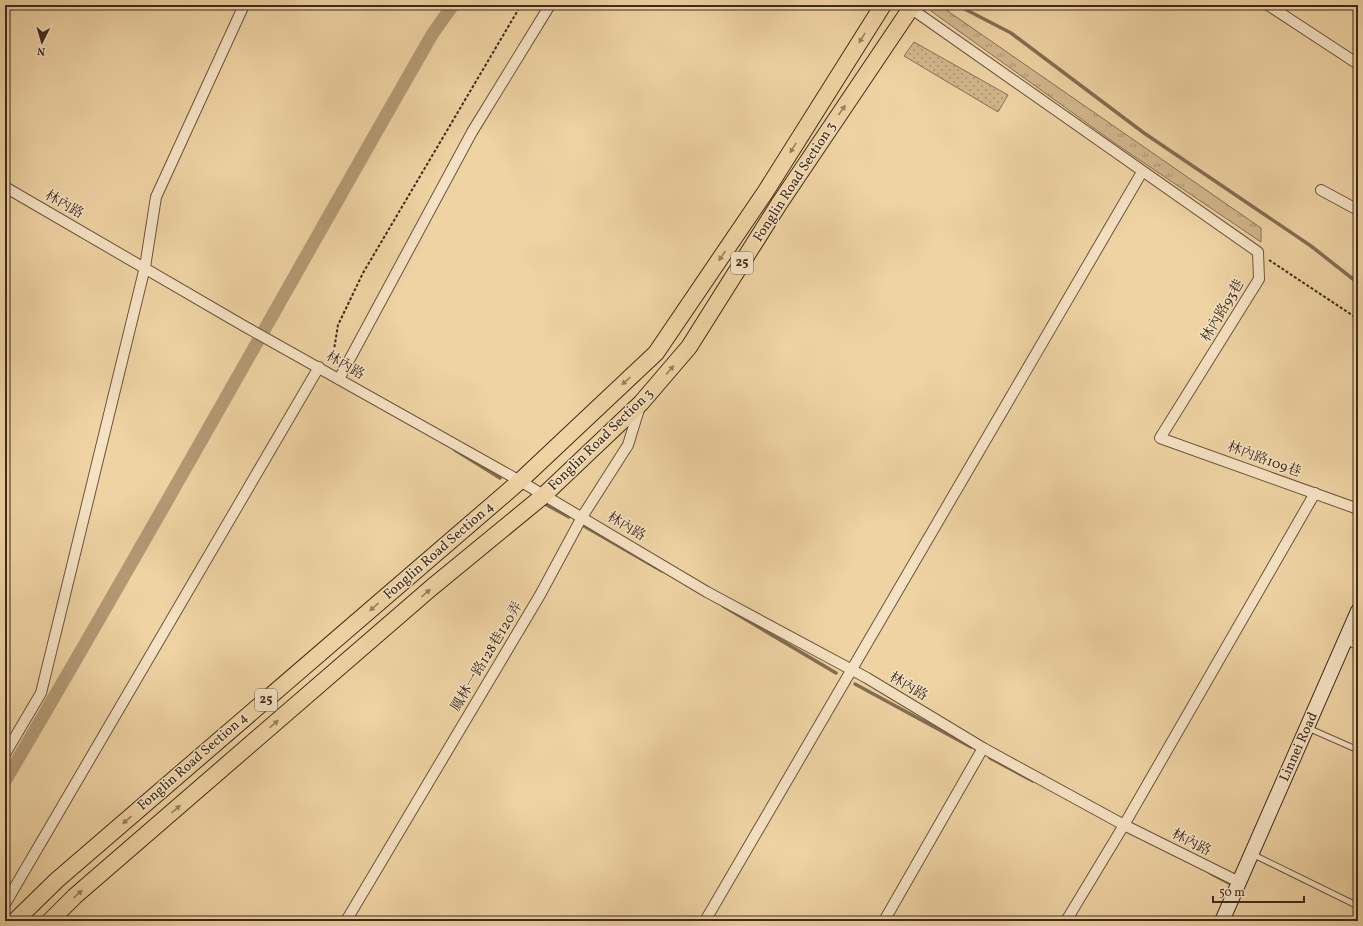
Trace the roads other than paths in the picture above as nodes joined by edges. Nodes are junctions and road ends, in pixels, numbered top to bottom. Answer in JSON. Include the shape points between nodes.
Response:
{"nodes":[{"id":1,"x":244,"y":5,"type":"edge"},
{"id":2,"x":550,"y":5,"type":"edge"},
{"id":3,"x":883,"y":5,"type":"edge"},
{"id":4,"x":1268,"y":5,"type":"edge"},
{"id":5,"x":910,"y":6,"type":"edge"},
{"id":6,"x":1358,"y":64,"type":"edge"},
{"id":7,"x":1142,"y":172,"type":"junction"},
{"id":8,"x":5,"y":187,"type":"edge"},
{"id":9,"x":1321,"y":190,"type":"dead end"},
{"id":10,"x":1358,"y":210,"type":"edge"},
{"id":11,"x":145,"y":267,"type":"junction"},
{"id":12,"x":319,"y":367,"type":"junction"},
{"id":13,"x":339,"y":379,"type":"junction"},
{"id":14,"x":641,"y":403,"type":"junction"},
{"id":15,"x":1160,"y":438,"type":"joint"},
{"id":16,"x":520,"y":481,"type":"junction"},
{"id":17,"x":1315,"y":493,"type":"junction"},
{"id":18,"x":543,"y":496,"type":"junction"},
{"id":19,"x":1358,"y":510,"type":"edge"},
{"id":20,"x":582,"y":517,"type":"junction"},
{"id":21,"x":1358,"y":611,"type":"edge"},
{"id":22,"x":1345,"y":641,"type":"junction"},
{"id":23,"x":1358,"y":647,"type":"edge"},
{"id":24,"x":851,"y":670,"type":"junction"},
{"id":25,"x":1307,"y":728,"type":"junction"},
{"id":26,"x":983,"y":748,"type":"junction"},
{"id":27,"x":1358,"y":750,"type":"edge"},
{"id":28,"x":5,"y":754,"type":"edge"},
{"id":29,"x":1124,"y":825,"type":"junction"},
{"id":30,"x":1252,"y":853,"type":"junction"},
{"id":31,"x":1238,"y":882,"type":"junction"},
{"id":32,"x":5,"y":904,"type":"edge"},
{"id":33,"x":1358,"y":906,"type":"edge"},
{"id":34,"x":15,"y":921,"type":"edge"},
{"id":35,"x":50,"y":921,"type":"edge"},
{"id":36,"x":346,"y":921,"type":"edge"},
{"id":37,"x":705,"y":921,"type":"edge"},
{"id":38,"x":884,"y":921,"type":"edge"},
{"id":39,"x":1066,"y":921,"type":"edge"},
{"id":40,"x":1222,"y":921,"type":"edge"}],
"edges":[{"from":1,"to":11,"type":"street","via":[[156,197]]},
{"from":2,"to":13,"type":"street","via":[[472,132]]},
{"from":3,"to":16,"type":"main road","name":"Fonglin Road Section 3","number":"25","one_way":true,"via":[[766,190],[656,353]]},
{"from":4,"to":6,"type":"street"},
{"from":5,"to":7,"type":"street"},
{"from":14,"to":5,"type":"main road","name":"Fonglin Road Section 3","number":"25","one_way":true,"via":[[689,348],[779,204]]},
{"from":7,"to":15,"type":"street","name":"林內路93巷","via":[[1258,252],[1260,279]]},
{"from":7,"to":24,"type":"street"},
{"from":8,"to":11,"type":"street","name":"林內路"},
{"from":9,"to":10,"type":"street"},
{"from":11,"to":12,"type":"street","name":"林內路"},
{"from":11,"to":28,"type":"street","via":[[41,694]]},
{"from":12,"to":13,"type":"street","name":"林內路"},
{"from":12,"to":32,"type":"street"},
{"from":13,"to":16,"type":"street","name":"林內路"},
{"from":14,"to":18,"type":"main road","name":"Fonglin Road Section 3","number":"25"},
{"from":14,"to":20,"type":"street","name":"鳳林一路128巷120弄","via":[[628,445]]},
{"from":15,"to":17,"type":"street","name":"林內路109巷"},
{"from":16,"to":18,"type":"street","name":"林內路"},
{"from":16,"to":34,"type":"main road","name":"Fonglin Road Section 4","number":"25","one_way":true,"via":[[57,880]]},
{"from":17,"to":19,"type":"street","name":"林內路109巷"},
{"from":17,"to":29,"type":"street"},
{"from":18,"to":20,"type":"street","name":"林內路"},
{"from":35,"to":18,"type":"main road","name":"Fonglin Road Section 4","number":"25","one_way":true,"via":[[75,896],[431,588]]},
{"from":20,"to":24,"type":"street","name":"林內路","via":[[708,592]]},
{"from":20,"to":36,"type":"street","name":"鳳林一路128巷120弄","via":[[540,595]]},
{"from":21,"to":22,"type":"street","name":"Linnei Road"},
{"from":22,"to":23,"type":"lane"},
{"from":22,"to":25,"type":"street","name":"Linnei Road"},
{"from":24,"to":26,"type":"street","name":"林內路"},
{"from":24,"to":37,"type":"street"},
{"from":25,"to":27,"type":"lane"},
{"from":25,"to":30,"type":"street","name":"Linnei Road"},
{"from":26,"to":29,"type":"street","name":"林內路"},
{"from":26,"to":38,"type":"street"},
{"from":29,"to":31,"type":"street","name":"林內路"},
{"from":29,"to":39,"type":"street"},
{"from":30,"to":31,"type":"street","name":"Linnei Road"},
{"from":30,"to":33,"type":"lane"},
{"from":31,"to":40,"type":"street","name":"Linnei Road"}]}
